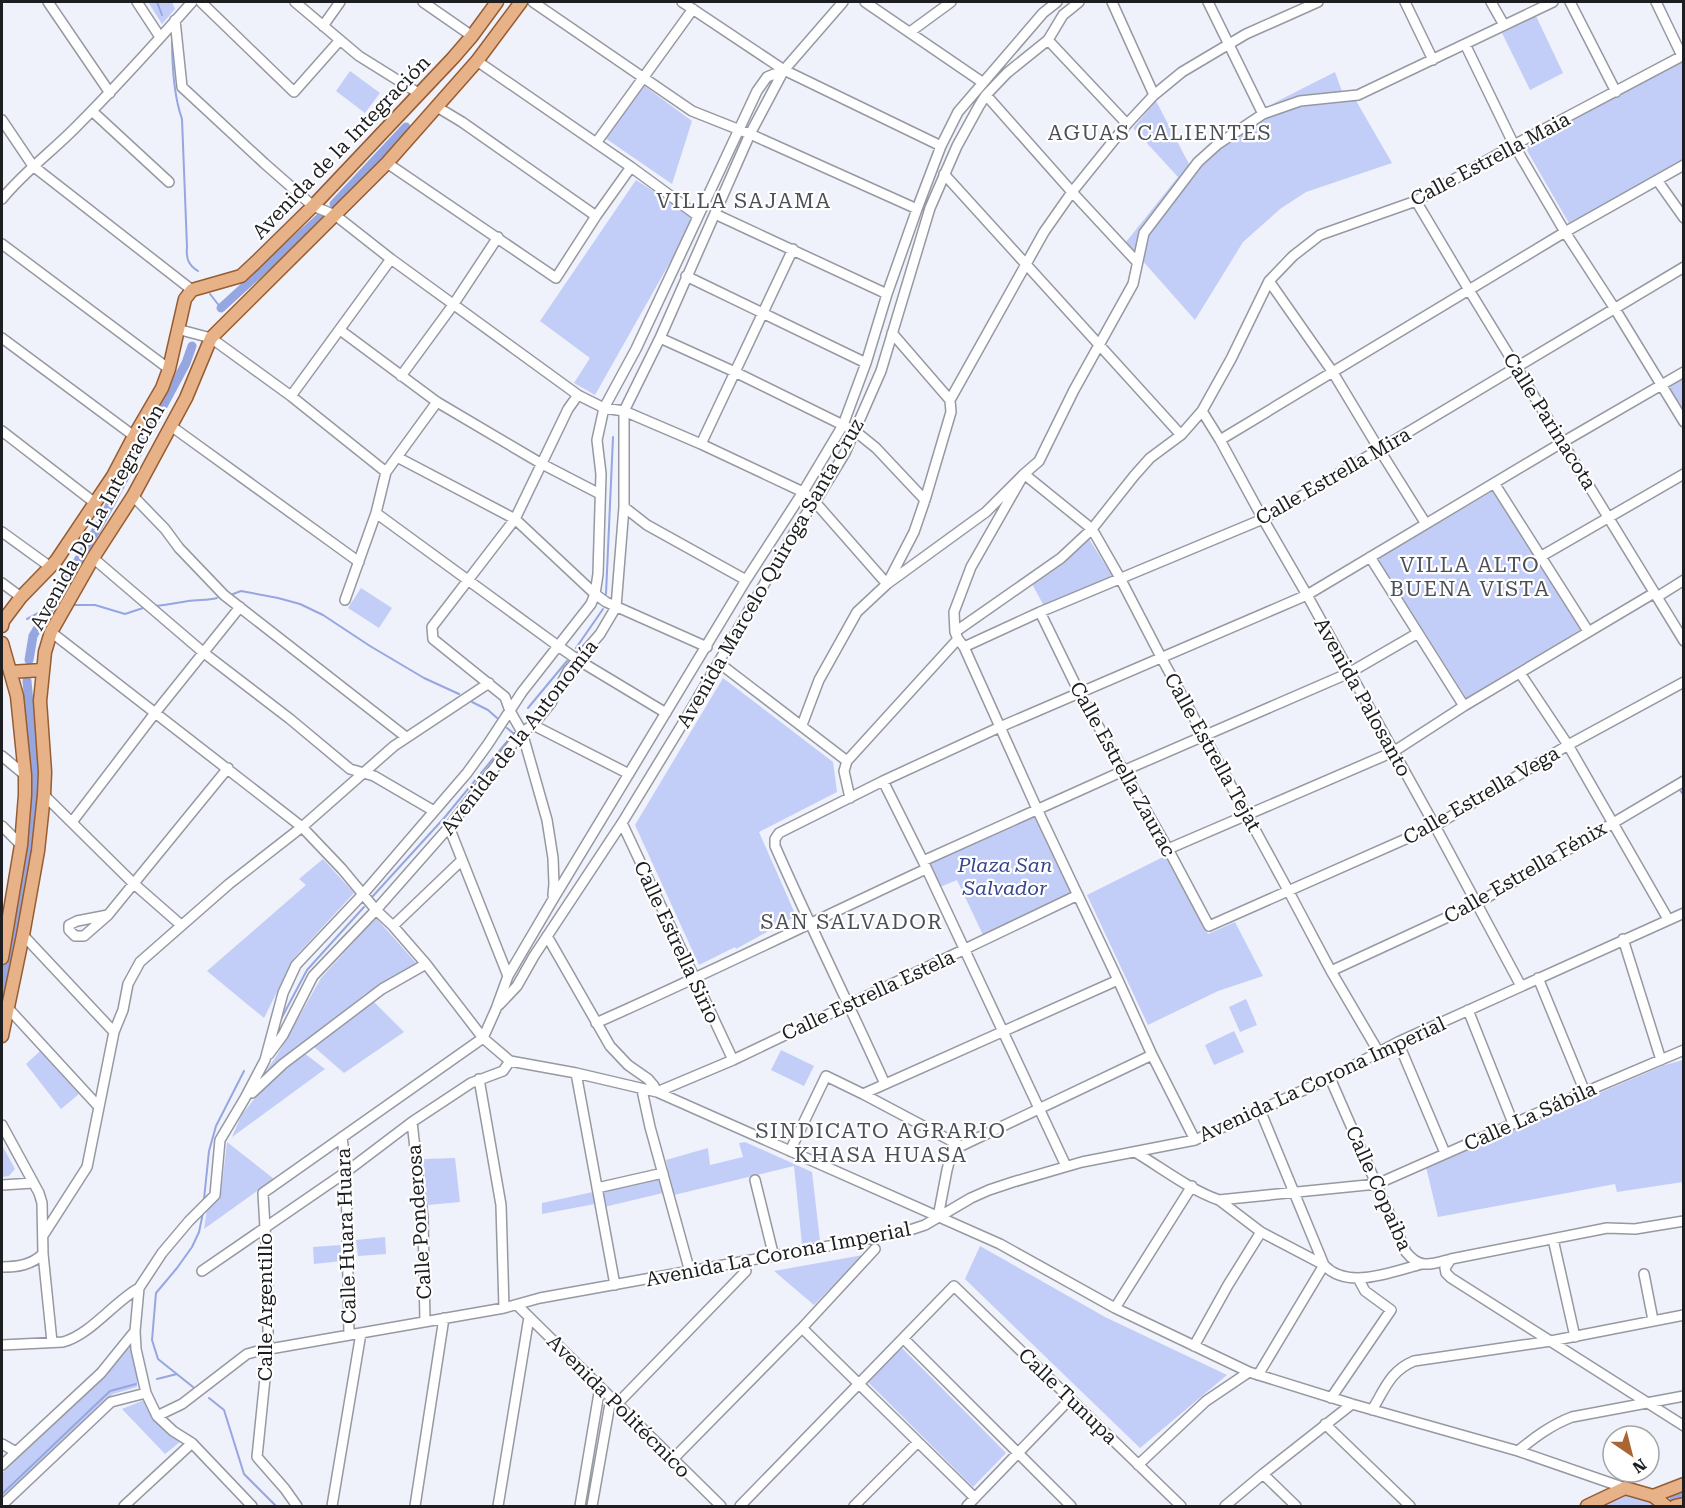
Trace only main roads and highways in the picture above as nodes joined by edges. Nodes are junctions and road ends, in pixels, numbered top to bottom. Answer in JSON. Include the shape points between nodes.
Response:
{"nodes":[{"id":1,"x":497,"y":2,"type":"edge"},
{"id":2,"x":521,"y":2,"type":"edge"},
{"id":3,"x":335,"y":215,"type":"joint"},
{"id":4,"x":192,"y":290,"type":"joint"},
{"id":5,"x":2,"y":626,"type":"edge"},
{"id":6,"x":2,"y":643,"type":"edge"},
{"id":7,"x":42,"y":670,"type":"junction"},
{"id":8,"x":10,"y":672,"type":"junction"},
{"id":9,"x":5,"y":922,"type":"edge"},
{"id":10,"x":2,"y":958,"type":"edge"},
{"id":11,"x":2,"y":1036,"type":"edge"},
{"id":12,"x":1683,"y":1484,"type":"edge"},
{"id":13,"x":1653,"y":1496,"type":"junction"},
{"id":14,"x":1683,"y":1504,"type":"edge"},
{"id":15,"x":1587,"y":1506,"type":"edge"},
{"id":16,"x":1666,"y":1506,"type":"edge"},
{"id":17,"x":1676,"y":1506,"type":"edge"}],
"edges":[{"from":1,"to":4,"type":"main road","name":"Avenida de la Integración","via":[[420,94],[241,276]]},
{"from":2,"to":3,"type":"main road","name":"Avenida de la Integración","via":[[437,107]]},
{"from":3,"to":7,"type":"main road","name":"Avenida De La Integración","via":[[211,338],[186,398],[133,496],[51,632]]},
{"from":4,"to":5,"type":"main road","name":"Avenida De La Integración","via":[[185,299],[162,388],[95,503],[56,561],[21,597]]},
{"from":6,"to":8,"type":"main road"},
{"from":7,"to":8,"type":"main road"},
{"from":7,"to":11,"type":"main road","name":"Avenida De La Integración","via":[[45,772],[38,851]]},
{"from":8,"to":9,"type":"main road","via":[[17,696],[25,775],[21,845]]},
{"from":9,"to":10,"type":"main road"},
{"from":12,"to":13,"type":"main road"},
{"from":13,"to":15,"type":"main road","via":[[1625,1488]]},
{"from":13,"to":16,"type":"main road"},
{"from":14,"to":17,"type":"main road"}]}
